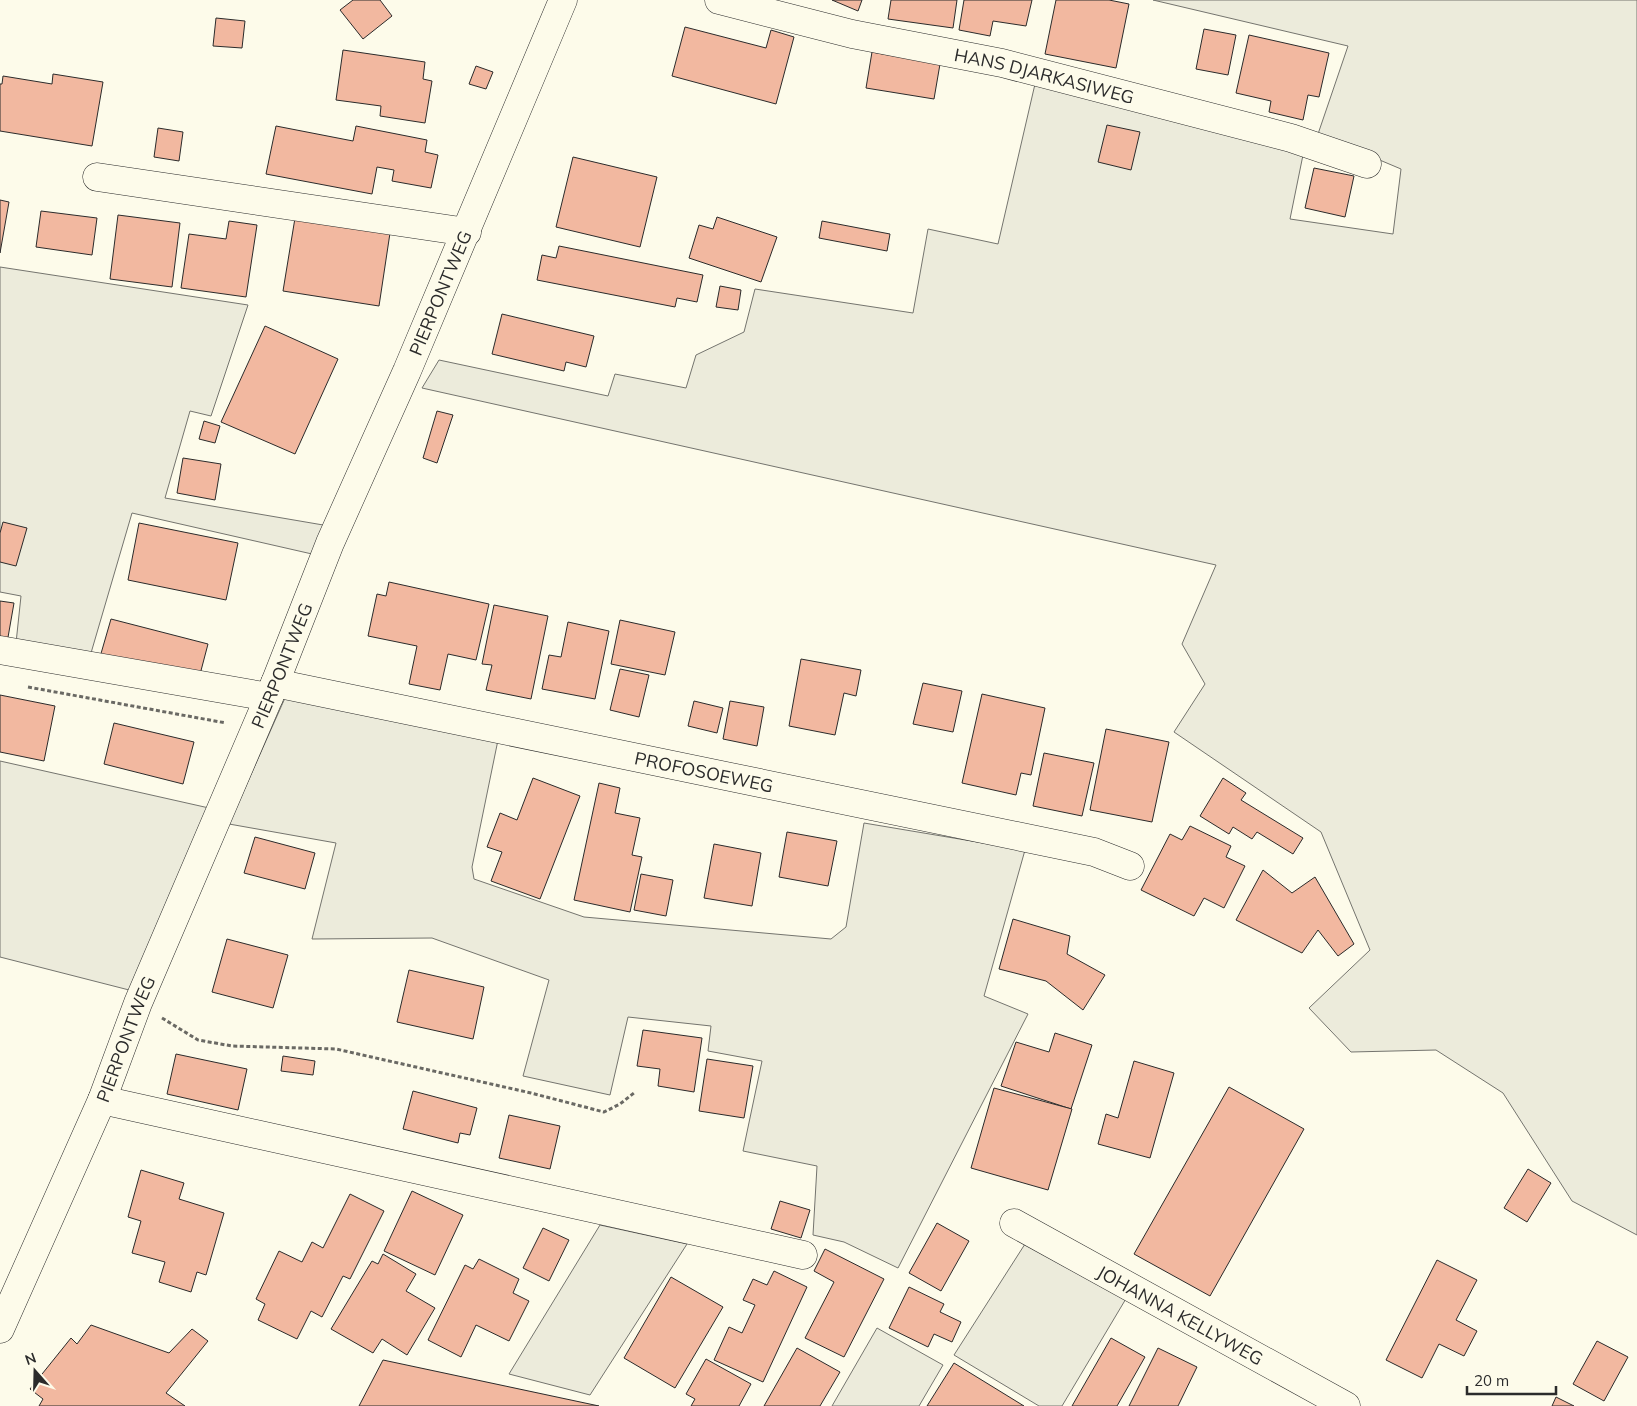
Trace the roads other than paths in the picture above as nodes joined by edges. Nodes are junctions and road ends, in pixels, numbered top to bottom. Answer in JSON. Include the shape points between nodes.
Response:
{"nodes":[{"id":1,"x":563,"y":0,"type":"edge"},
{"id":2,"x":719,"y":0,"type":"edge"},
{"id":3,"x":1367,"y":164,"type":"dead end"},
{"id":4,"x":97,"y":177,"type":"dead end"},
{"id":5,"x":467,"y":232,"type":"junction"},
{"id":6,"x":0,"y":650,"type":"edge"},
{"id":7,"x":272,"y":690,"type":"junction"},
{"id":8,"x":1130,"y":866,"type":"dead end"},
{"id":9,"x":102,"y":1100,"type":"junction"},
{"id":10,"x":1014,"y":1223,"type":"dead end"},
{"id":11,"x":803,"y":1255,"type":"dead end"},
{"id":12,"x":0,"y":1329,"type":"edge"},
{"id":13,"x":1346,"y":1406,"type":"edge"}],
"edges":[{"from":1,"to":5,"type":"street","name":"PIERPONTWEG"},
{"from":2,"to":3,"type":"street","name":"HANS DJARKASIWEG","via":[[852,34],[1002,63],[1291,138]]},
{"from":4,"to":5,"type":"street"},
{"from":5,"to":7,"type":"street","name":"PIERPONTWEG","via":[[330,543]]},
{"from":6,"to":7,"type":"street","name":"PROFOSOEWEG"},
{"from":7,"to":8,"type":"street","name":"PROFOSOEWEG","via":[[1094,852]]},
{"from":7,"to":9,"type":"street","name":"PIERPONTWEG","via":[[138,1003]]},
{"from":9,"to":11,"type":"street"},
{"from":9,"to":12,"type":"street","name":"PIERPONTWEG"},
{"from":10,"to":13,"type":"street","name":"JOHANNA KELLYWEG"}]}
